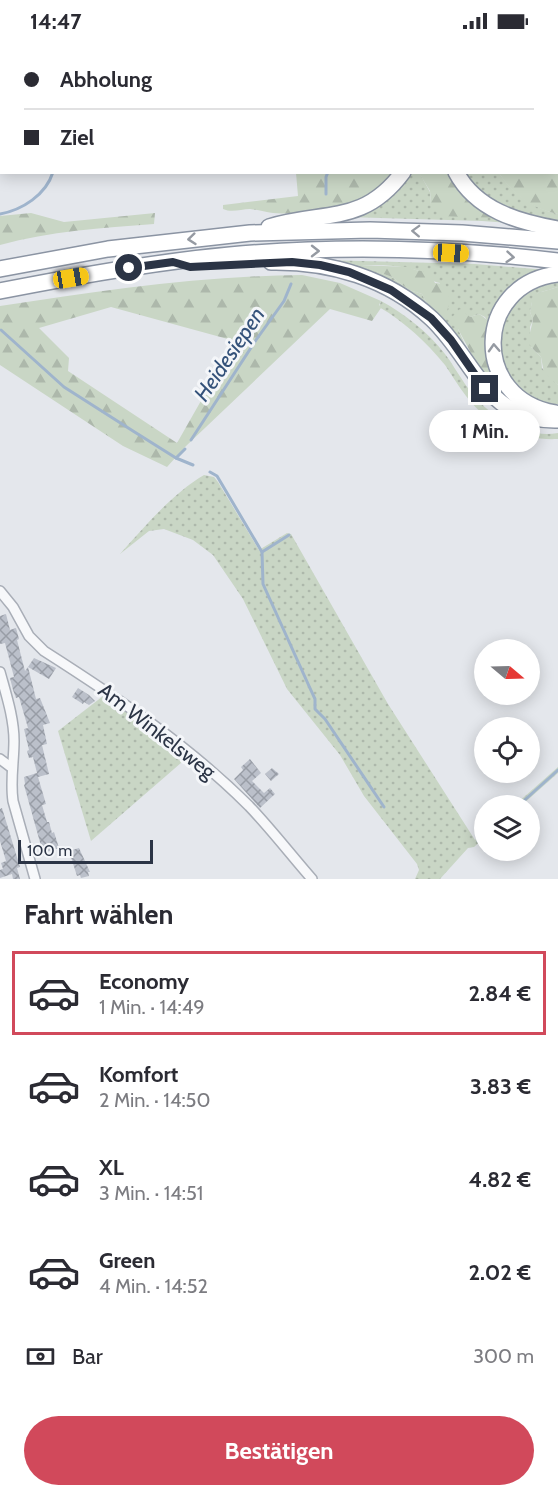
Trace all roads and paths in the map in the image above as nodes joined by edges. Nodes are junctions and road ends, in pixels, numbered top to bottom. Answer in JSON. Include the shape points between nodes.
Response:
{"nodes":[{"id":1,"x":401,"y":174,"type":"edge"},
{"id":2,"x":457,"y":174,"type":"edge"},
{"id":3,"x":558,"y":229,"type":"edge"},
{"id":4,"x":250,"y":233,"type":"junction"},
{"id":5,"x":558,"y":241,"type":"edge"},
{"id":6,"x":558,"y":261,"type":"edge"},
{"id":7,"x":173,"y":262,"type":"junction"},
{"id":8,"x":0,"y":268,"type":"edge"},
{"id":9,"x":558,"y":274,"type":"edge"},
{"id":10,"x":0,"y":291,"type":"edge"},
{"id":11,"x":558,"y":414,"type":"edge"},
{"id":12,"x":558,"y":420,"type":"edge"},
{"id":13,"x":0,"y":591,"type":"edge"},
{"id":14,"x":0,"y":672,"type":"edge"},
{"id":15,"x":0,"y":759,"type":"edge"},
{"id":16,"x":12,"y":768,"type":"junction"},
{"id":17,"x":34,"y":879,"type":"edge"},
{"id":18,"x":312,"y":879,"type":"edge"}],
"edges":[{"from":1,"to":4,"type":"highway","via":[[382,194],[352,211],[332,217],[290,220]]},
{"from":2,"to":3,"type":"highway","via":[[484,205]]},
{"from":5,"to":4,"type":"highway","one_way":true,"via":[[382,230]]},
{"from":4,"to":8,"type":"highway","one_way":true,"via":[[108,249]]},
{"from":7,"to":6,"type":"highway","one_way":true,"via":[[337,250],[468,253]]},
{"from":7,"to":10,"type":"highway"},
{"from":7,"to":12,"type":"highway","via":[[190,267],[307,263],[378,283],[436,324],[485,389],[503,406],[531,418]]},
{"from":11,"to":9,"type":"highway","one_way":true,"via":[[535,408],[512,392],[500,376],[493,346],[499,314],[510,296],[529,282]]},
{"from":13,"to":18,"type":"street","name":"Am Winkelsweg","via":[[35,643],[110,693],[204,765],[250,808]]},
{"from":14,"to":16,"type":"street","via":[[14,740]]},
{"from":15,"to":16,"type":"street"},
{"from":16,"to":17,"type":"street","via":[[13,801]]}]}
